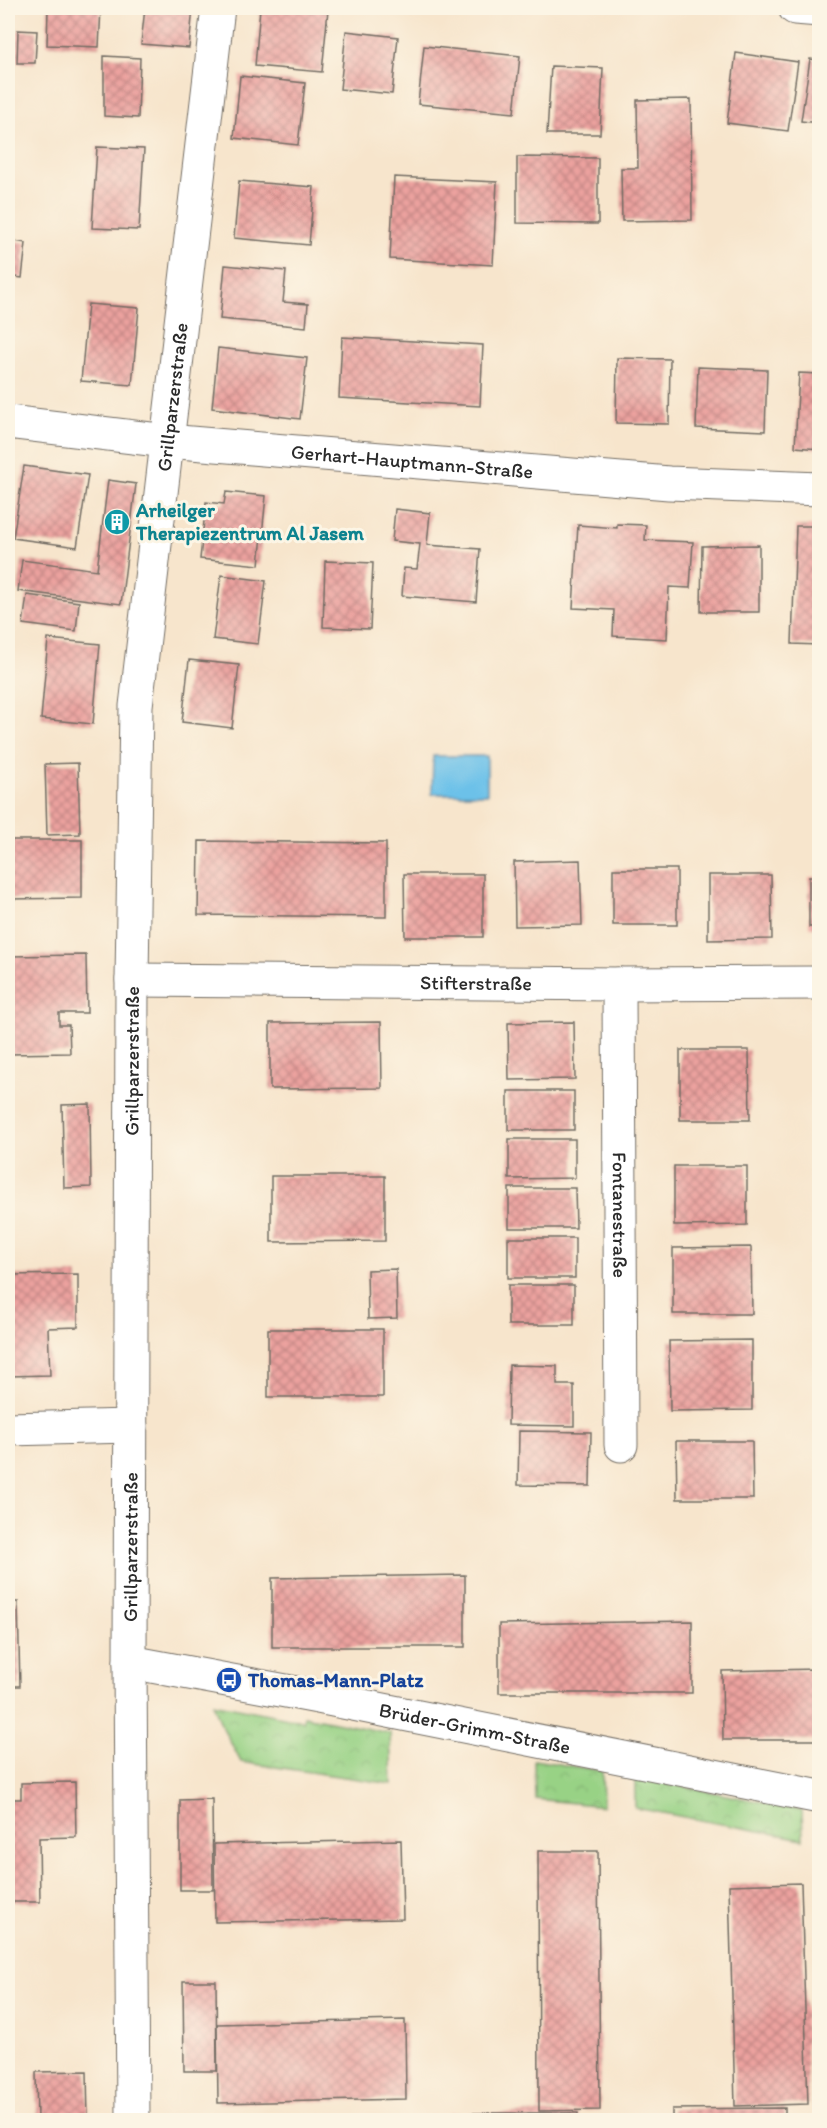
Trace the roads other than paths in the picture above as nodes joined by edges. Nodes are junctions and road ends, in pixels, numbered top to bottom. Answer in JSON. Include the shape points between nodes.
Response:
{"nodes":[{"id":1,"x":218,"y":8,"type":"edge"},
{"id":2,"x":795,"y":8,"type":"edge"},
{"id":3,"x":819,"y":10,"type":"edge"},
{"id":4,"x":8,"y":422,"type":"edge"},
{"id":5,"x":167,"y":441,"type":"junction"},
{"id":6,"x":819,"y":489,"type":"edge"},
{"id":7,"x":132,"y":980,"type":"junction"},
{"id":8,"x":819,"y":982,"type":"edge"},
{"id":9,"x":619,"y":984,"type":"junction"},
{"id":10,"x":131,"y":1426,"type":"junction"},
{"id":11,"x":8,"y":1429,"type":"edge"},
{"id":12,"x":621,"y":1445,"type":"dead end"},
{"id":13,"x":130,"y":1662,"type":"junction"},
{"id":14,"x":819,"y":1797,"type":"edge"},
{"id":15,"x":133,"y":2121,"type":"edge"}],
"edges":[{"from":1,"to":5,"type":"street","name":"Grillparzerstraße"},
{"from":2,"to":3,"type":"street"},
{"from":4,"to":5,"type":"street","name":"Gerhart-Hauptmann-Straße"},
{"from":5,"to":6,"type":"street","name":"Gerhart-Hauptmann-Straße","via":[[669,483]]},
{"from":5,"to":7,"type":"street","name":"Grillparzerstraße","via":[[136,706]]},
{"from":7,"to":9,"type":"street","name":"Stifterstraße"},
{"from":7,"to":10,"type":"street","name":"Grillparzerstraße"},
{"from":8,"to":9,"type":"street","name":"Stifterstraße"},
{"from":9,"to":12,"type":"street","name":"Fontanestraße"},
{"from":10,"to":11,"type":"street"},
{"from":10,"to":13,"type":"street","name":"Grillparzerstraße"},
{"from":13,"to":14,"type":"street","name":"Brüder-Grimm-Straße"},
{"from":13,"to":15,"type":"street","name":"Grillparzerstraße"}]}
